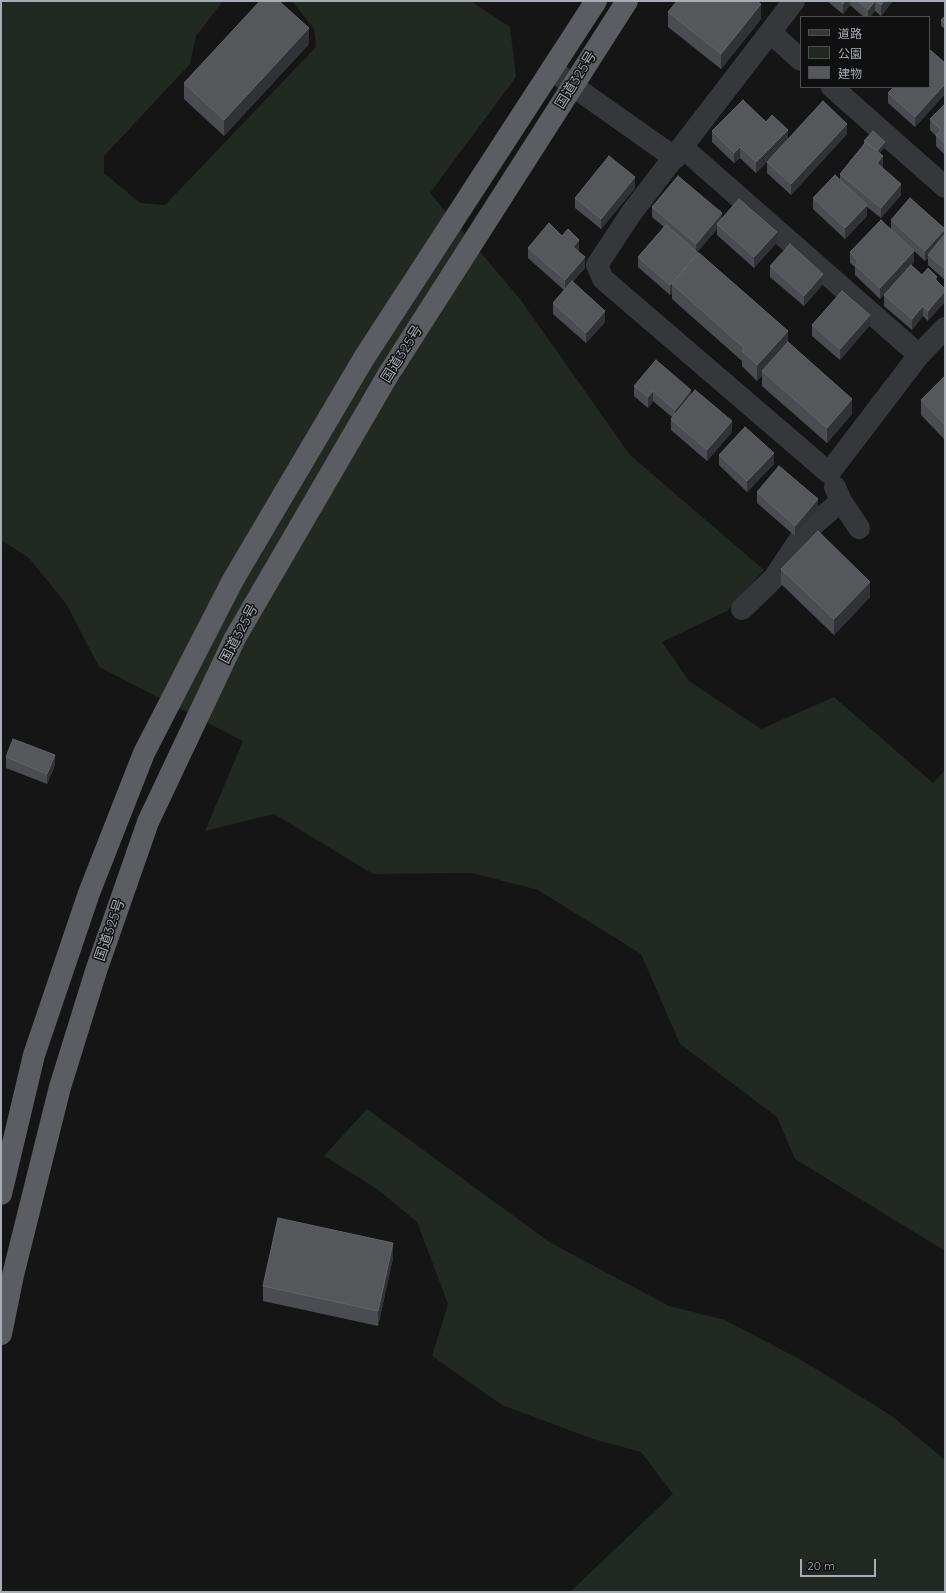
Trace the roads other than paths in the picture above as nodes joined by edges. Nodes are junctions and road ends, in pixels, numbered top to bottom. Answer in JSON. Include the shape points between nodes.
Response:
{"nodes":[{"id":1,"x":596,"y":1,"type":"edge"},
{"id":2,"x":627,"y":1,"type":"edge"},
{"id":3,"x":794,"y":1,"type":"edge"},
{"id":4,"x":770,"y":32,"type":"junction"},
{"id":5,"x":800,"y":59,"type":"edge"},
{"id":6,"x":552,"y":69,"type":"junction"},
{"id":7,"x":573,"y":86,"type":"junction"},
{"id":8,"x":833,"y":88,"type":"edge"},
{"id":9,"x":678,"y":152,"type":"junction"},
{"id":10,"x":945,"y":187,"type":"edge"},
{"id":11,"x":945,"y":328,"type":"edge"},
{"id":12,"x":919,"y":355,"type":"junction"},
{"id":13,"x":829,"y":473,"type":"junction"},
{"id":14,"x":841,"y":501,"type":"junction"},
{"id":15,"x":859,"y":528,"type":"dead end"},
{"id":16,"x":742,"y":609,"type":"dead end"},
{"id":17,"x":1,"y":1194,"type":"edge"},
{"id":18,"x":1,"y":1334,"type":"edge"}],
"edges":[{"from":1,"to":6,"type":"highway","name":"国道325号"},
{"from":2,"to":7,"type":"highway","name":"国道325号"},
{"from":3,"to":4,"type":"street"},
{"from":4,"to":5,"type":"street"},
{"from":4,"to":9,"type":"street"},
{"from":6,"to":7,"type":"street"},
{"from":6,"to":17,"type":"highway","name":"国道325号","via":[[364,358],[233,580],[144,753],[89,893],[37,1048]]},
{"from":7,"to":9,"type":"street"},
{"from":7,"to":18,"type":"highway","name":"国道325号","via":[[388,375],[235,638],[148,822],[96,971],[60,1087],[13,1275]]},
{"from":8,"to":10,"type":"street"},
{"from":9,"to":12,"type":"street"},
{"from":9,"to":13,"type":"street","via":[[632,212],[597,265],[603,279]]},
{"from":11,"to":12,"type":"street"},
{"from":12,"to":13,"type":"street"},
{"from":13,"to":14,"type":"street"},
{"from":14,"to":15,"type":"street"},
{"from":14,"to":16,"type":"street","via":[[804,534],[774,578]]}]}
